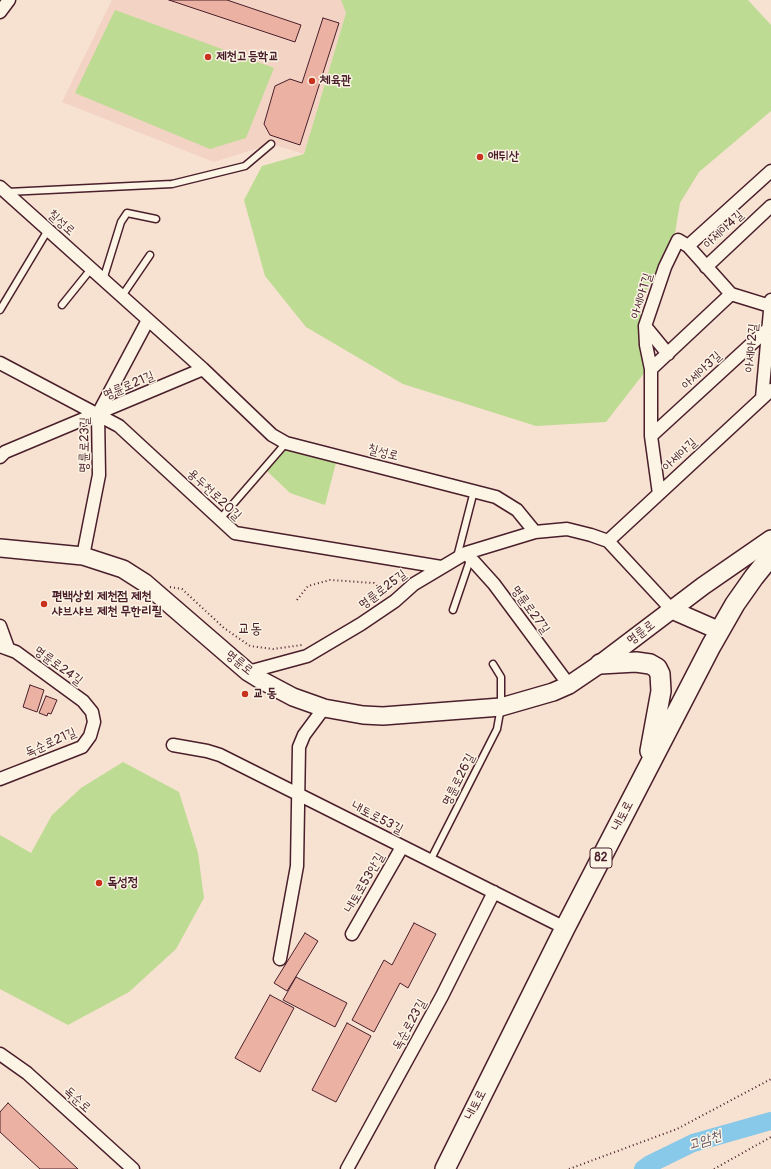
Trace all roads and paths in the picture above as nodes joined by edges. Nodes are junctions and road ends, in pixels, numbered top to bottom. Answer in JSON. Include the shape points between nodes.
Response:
{"nodes":[{"id":1,"x":9,"y":0,"type":"edge"},
{"id":2,"x":0,"y":12,"type":"edge"},
{"id":3,"x":271,"y":144,"type":"dead end"},
{"id":4,"x":771,"y":170,"type":"edge"},
{"id":5,"x":3,"y":189,"type":"edge"},
{"id":6,"x":771,"y":206,"type":"edge"},
{"id":7,"x":156,"y":219,"type":"dead end"},
{"id":8,"x":48,"y":230,"type":"junction"},
{"id":9,"x":688,"y":246,"type":"junction"},
{"id":10,"x":150,"y":255,"type":"dead end"},
{"id":11,"x":706,"y":267,"type":"junction"},
{"id":12,"x":91,"y":269,"type":"junction"},
{"id":13,"x":103,"y":280,"type":"junction"},
{"id":14,"x":731,"y":294,"type":"junction"},
{"id":15,"x":122,"y":296,"type":"junction"},
{"id":16,"x":771,"y":303,"type":"edge"},
{"id":17,"x":62,"y":305,"type":"dead end"},
{"id":18,"x":0,"y":310,"type":"edge"},
{"id":19,"x":148,"y":320,"type":"junction"},
{"id":20,"x":645,"y":326,"type":"junction"},
{"id":21,"x":769,"y":328,"type":"edge"},
{"id":22,"x":668,"y":354,"type":"junction"},
{"id":23,"x":0,"y":363,"type":"edge"},
{"id":24,"x":203,"y":369,"type":"junction"},
{"id":25,"x":651,"y":370,"type":"junction"},
{"id":26,"x":767,"y":394,"type":"edge"},
{"id":27,"x":98,"y":414,"type":"junction"},
{"id":28,"x":651,"y":436,"type":"junction"},
{"id":29,"x":286,"y":443,"type":"junction"},
{"id":30,"x":2,"y":453,"type":"edge"},
{"id":31,"x":474,"y":490,"type":"junction"},
{"id":32,"x":659,"y":494,"type":"junction"},
{"id":33,"x":220,"y":519,"type":"junction"},
{"id":34,"x":535,"y":532,"type":"junction"},
{"id":35,"x":771,"y":539,"type":"edge"},
{"id":36,"x":608,"y":541,"type":"junction"},
{"id":37,"x":0,"y":548,"type":"edge"},
{"id":38,"x":83,"y":556,"type":"junction"},
{"id":39,"x":465,"y":556,"type":"junction"},
{"id":40,"x":771,"y":556,"type":"edge"},
{"id":41,"x":441,"y":567,"type":"junction"},
{"id":42,"x":167,"y":586,"type":"dead end"},
{"id":43,"x":297,"y":600,"type":"dead end"},
{"id":44,"x":395,"y":602,"type":"junction"},
{"id":45,"x":453,"y":610,"type":"dead end"},
{"id":46,"x":672,"y":610,"type":"junction"},
{"id":47,"x":0,"y":626,"type":"edge"},
{"id":48,"x":720,"y":631,"type":"junction"},
{"id":49,"x":309,"y":642,"type":"dead end"},
{"id":50,"x":4,"y":647,"type":"edge"},
{"id":51,"x":493,"y":664,"type":"dead end"},
{"id":52,"x":600,"y":664,"type":"junction"},
{"id":53,"x":248,"y":672,"type":"junction"},
{"id":54,"x":569,"y":685,"type":"junction"},
{"id":55,"x":501,"y":707,"type":"junction"},
{"id":56,"x":324,"y":708,"type":"junction"},
{"id":57,"x":94,"y":716,"type":"joint"},
{"id":58,"x":173,"y":745,"type":"dead end"},
{"id":59,"x":645,"y":773,"type":"junction"},
{"id":60,"x":0,"y":779,"type":"edge"},
{"id":61,"x":299,"y":795,"type":"junction"},
{"id":62,"x":402,"y":847,"type":"junction"},
{"id":63,"x":430,"y":861,"type":"junction"},
{"id":64,"x":494,"y":892,"type":"junction"},
{"id":65,"x":565,"y":928,"type":"junction"},
{"id":66,"x":352,"y":934,"type":"dead end"},
{"id":67,"x":280,"y":958,"type":"dead end"},
{"id":68,"x":0,"y":1054,"type":"edge"},
{"id":69,"x":771,"y":1079,"type":"edge"},
{"id":70,"x":771,"y":1137,"type":"edge"},
{"id":71,"x":133,"y":1169,"type":"edge"},
{"id":72,"x":347,"y":1169,"type":"edge"},
{"id":73,"x":445,"y":1169,"type":"edge"},
{"id":74,"x":569,"y":1169,"type":"edge"},
{"id":75,"x":714,"y":1169,"type":"edge"}],
"edges":[{"from":1,"to":2,"type":"street"},
{"from":3,"to":5,"type":"lane","via":[[245,166],[172,184]]},
{"from":4,"to":9,"type":"street"},
{"from":5,"to":8,"type":"street","name":"칠성로"},
{"from":6,"to":11,"type":"street","name":"아세아4길"},
{"from":7,"to":13,"type":"lane","via":[[127,213],[121,222]]},
{"from":8,"to":12,"type":"street","name":"칠성로"},
{"from":8,"to":18,"type":"lane"},
{"from":9,"to":11,"type":"street"},
{"from":9,"to":20,"type":"street","name":"아세아1길","via":[[678,240],[665,267]]},
{"from":10,"to":15,"type":"lane"},
{"from":11,"to":14,"type":"street","name":"아세아4길"},
{"from":12,"to":13,"type":"street","name":"칠성로"},
{"from":12,"to":17,"type":"lane"},
{"from":13,"to":15,"type":"street","name":"칠성로"},
{"from":14,"to":16,"type":"street"},
{"from":14,"to":22,"type":"street"},
{"from":15,"to":19,"type":"street","name":"칠성로"},
{"from":16,"to":21,"type":"street","name":"아세아2길"},
{"from":19,"to":24,"type":"street","name":"칠성로"},
{"from":19,"to":27,"type":"street","name":"명륜로23길"},
{"from":20,"to":22,"type":"street","name":"아세아1길"},
{"from":20,"to":25,"type":"street"},
{"from":21,"to":26,"type":"street","name":"아세아2길"},
{"from":21,"to":28,"type":"street","name":"아세아3길"},
{"from":22,"to":25,"type":"street"},
{"from":23,"to":27,"type":"street","name":"용두천로20길"},
{"from":24,"to":27,"type":"street","name":"명륜로21길"},
{"from":24,"to":29,"type":"street","name":"칠성로","via":[[262,427]]},
{"from":25,"to":28,"type":"street"},
{"from":26,"to":32,"type":"street","name":"아세아길"},
{"from":27,"to":30,"type":"street","name":"명륜로21길"},
{"from":27,"to":33,"type":"street","name":"용두천로20길","via":[[119,426]]},
{"from":27,"to":38,"type":"street","name":"명륜로23길","via":[[99,475]]},
{"from":28,"to":32,"type":"street"},
{"from":29,"to":31,"type":"street","name":"칠성로"},
{"from":29,"to":33,"type":"lane"},
{"from":31,"to":34,"type":"street","name":"칠성로","via":[[506,502],[517,510]]},
{"from":31,"to":39,"type":"lane"},
{"from":32,"to":36,"type":"street","name":"아세아길"},
{"from":33,"to":41,"type":"street","name":"용두천로20길","via":[[235,533]]},
{"from":34,"to":36,"type":"street","via":[[567,529]]},
{"from":34,"to":39,"type":"street","name":"명륜로25길"},
{"from":35,"to":46,"type":"street","name":"명륜로"},
{"from":36,"to":46,"type":"street"},
{"from":37,"to":38,"type":"street","name":"명륜로"},
{"from":38,"to":53,"type":"street","name":"명륜로","via":[[123,569],[145,583]]},
{"from":39,"to":41,"type":"street","name":"명륜로25길"},
{"from":39,"to":45,"type":"lane"},
{"from":39,"to":54,"type":"street","name":"명륜로27길","via":[[494,584]]},
{"from":40,"to":48,"type":"main road","name":"내토로","number":"82","via":[[754,577]]},
{"from":41,"to":44,"type":"street","name":"명륜로25길","via":[[414,584]]},
{"from":42,"to":49,"type":"path","via":[[182,589],[224,628],[250,646],[273,649]]},
{"from":43,"to":44,"type":"path","via":[[308,586],[330,580],[374,583]]},
{"from":44,"to":53,"type":"street","name":"명륜로25길","via":[[306,656]]},
{"from":46,"to":48,"type":"street"},
{"from":46,"to":52,"type":"street","name":"명륜로"},
{"from":47,"to":50,"type":"street"},
{"from":48,"to":59,"type":"main road","name":"내토로","number":"82"},
{"from":50,"to":57,"type":"street","name":"명륜로24길","via":[[83,701]]},
{"from":51,"to":55,"type":"lane","via":[[501,677]]},
{"from":52,"to":54,"type":"street","name":"명륜로"},
{"from":52,"to":59,"type":"main road","via":[[650,664],[657,668],[660,674],[662,690]]},
{"from":53,"to":56,"type":"street","name":"명륜로","via":[[293,697]]},
{"from":54,"to":55,"type":"street","name":"명륜로"},
{"from":55,"to":56,"type":"street","name":"명륜로","via":[[383,716]]},
{"from":55,"to":63,"type":"lane","name":"명륜로26길","via":[[497,729]]},
{"from":56,"to":61,"type":"street","via":[[299,746]]},
{"from":57,"to":60,"type":"street","name":"독순로21길","via":[[90,736],[82,747]]},
{"from":58,"to":61,"type":"street","name":"내토로53길","via":[[207,750]]},
{"from":59,"to":65,"type":"main road","name":"내토로","number":"82"},
{"from":61,"to":62,"type":"street","name":"내토로53길"},
{"from":61,"to":67,"type":"street","via":[[297,866]]},
{"from":62,"to":63,"type":"street","name":"내토로53길"},
{"from":62,"to":66,"type":"street","name":"내토로53안길"},
{"from":63,"to":64,"type":"street","name":"내토로53길"},
{"from":64,"to":65,"type":"street","name":"내토로53길"},
{"from":64,"to":72,"type":"street","name":"독순로23길","via":[[442,996]]},
{"from":65,"to":73,"type":"main road","name":"내토로","number":"82"},
{"from":68,"to":71,"type":"street","name":"독순로","via":[[27,1073]]},
{"from":69,"to":74,"type":"path","via":[[677,1130]]},
{"from":70,"to":75,"type":"path"}]}
